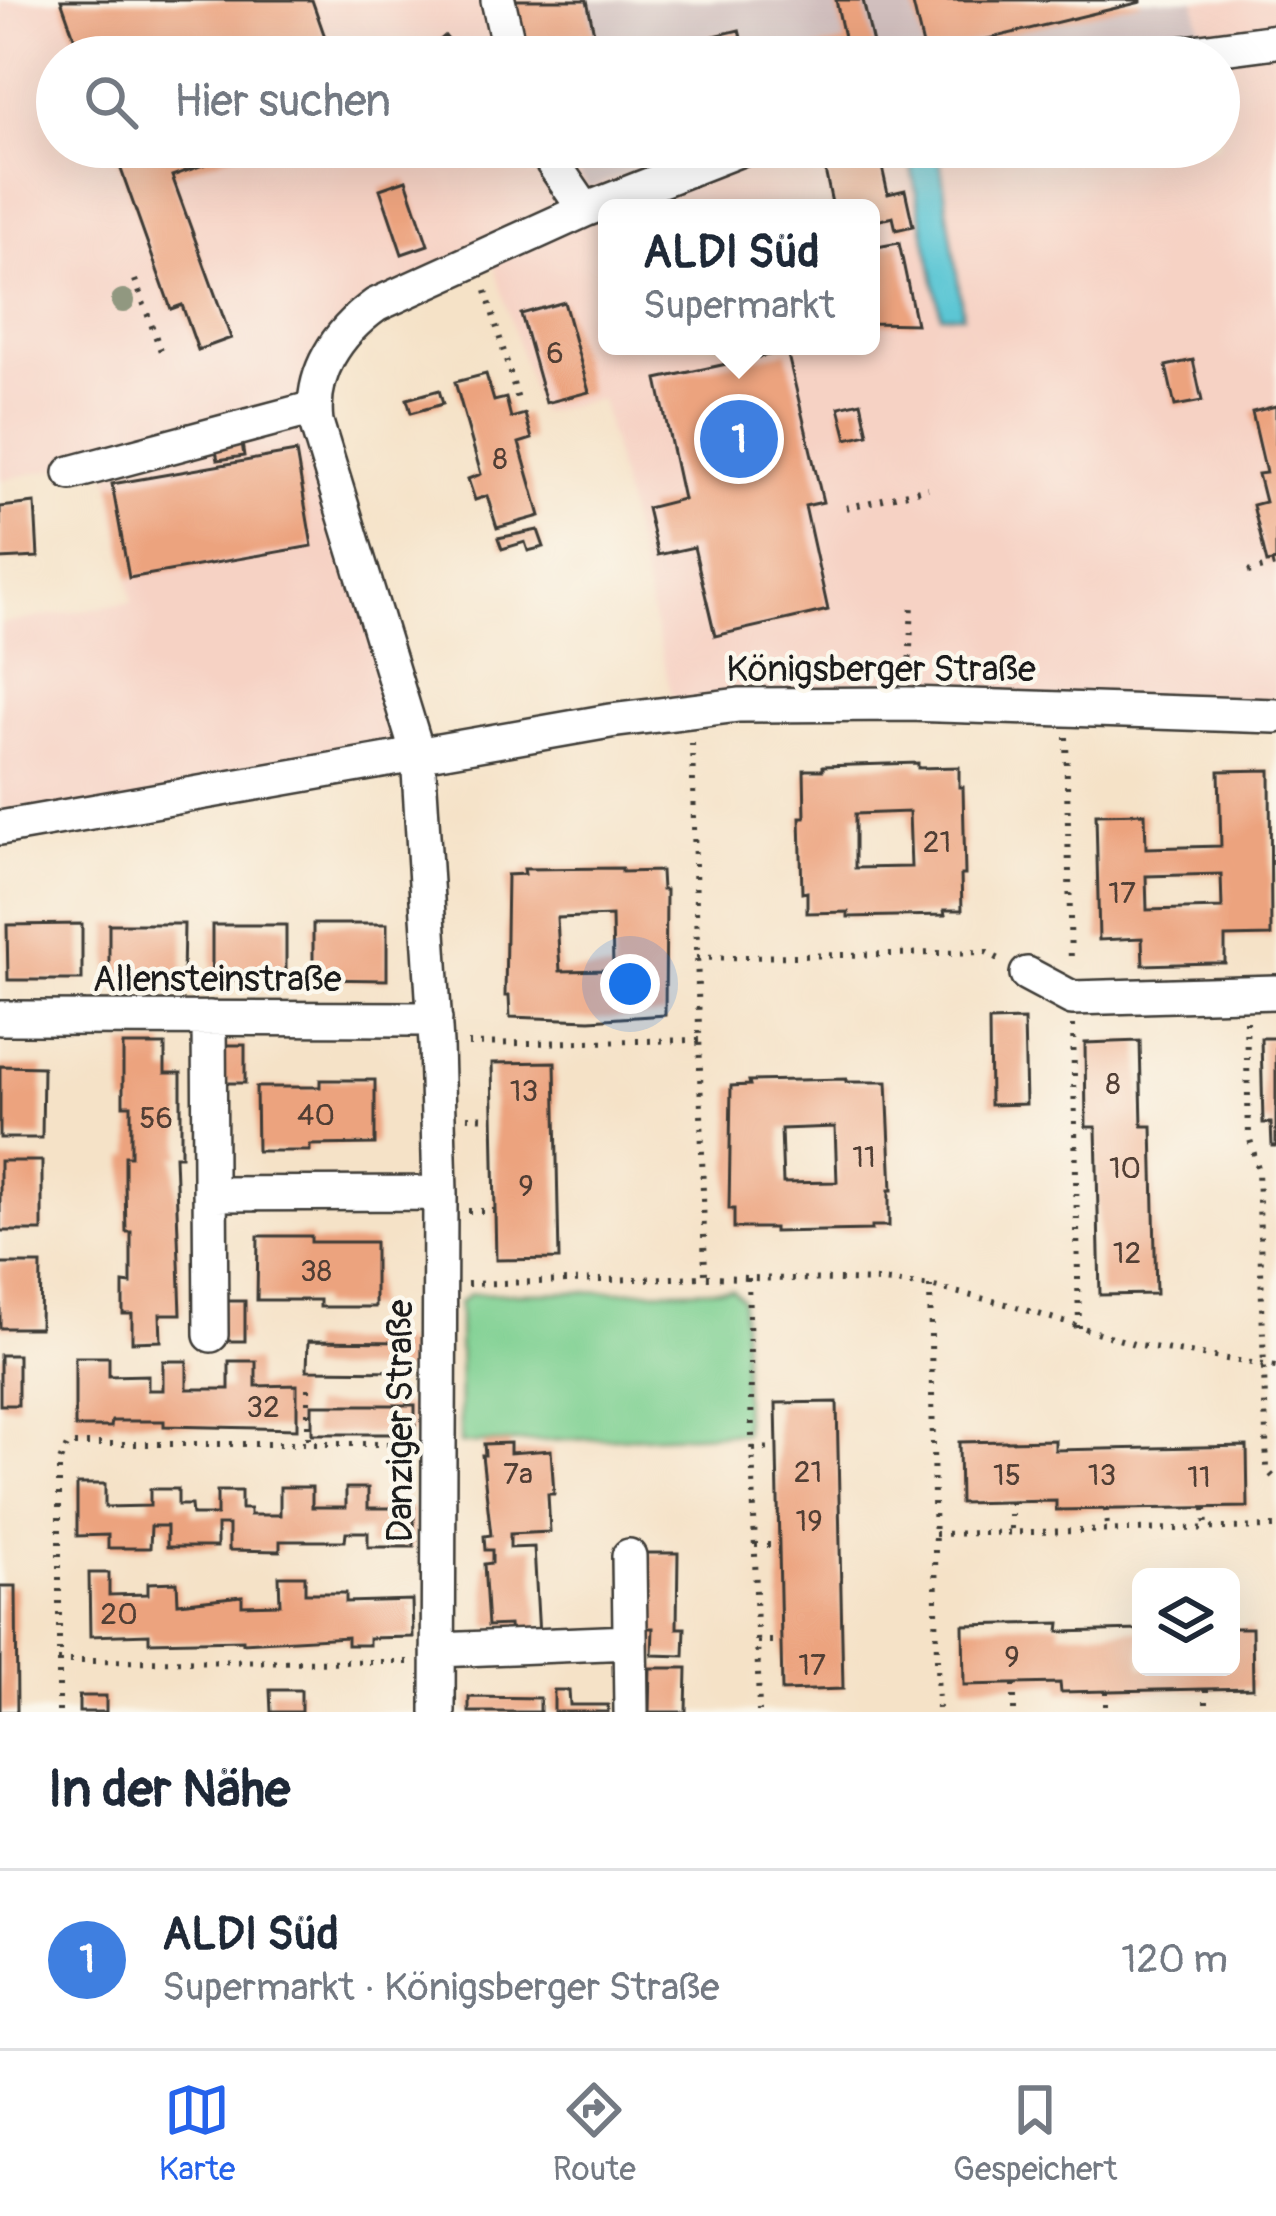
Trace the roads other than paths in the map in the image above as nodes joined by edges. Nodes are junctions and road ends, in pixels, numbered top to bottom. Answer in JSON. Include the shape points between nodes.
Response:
{"nodes":[{"id":1,"x":498,"y":0,"type":"edge"},
{"id":2,"x":506,"y":36,"type":"edge"},
{"id":3,"x":1276,"y":41,"type":"edge"},
{"id":4,"x":1240,"y":46,"type":"edge"},
{"id":5,"x":557,"y":168,"type":"edge"},
{"id":6,"x":691,"y":168,"type":"edge"},
{"id":7,"x":611,"y":199,"type":"edge"},
{"id":8,"x":598,"y":204,"type":"edge"},
{"id":9,"x":585,"y":209,"type":"junction"},
{"id":10,"x":314,"y":408,"type":"junction"},
{"id":11,"x":71,"y":472,"type":"dead end"},
{"id":12,"x":1276,"y":716,"type":"edge"},
{"id":13,"x":418,"y":755,"type":"junction"},
{"id":14,"x":0,"y":828,"type":"edge"},
{"id":15,"x":1027,"y":974,"type":"road end"},
{"id":16,"x":1261,"y":992,"type":"edge"},
{"id":17,"x":0,"y":1018,"type":"edge"},
{"id":18,"x":209,"y":1018,"type":"junction"},
{"id":19,"x":435,"y":1031,"type":"junction"},
{"id":20,"x":440,"y":1193,"type":"junction"},
{"id":21,"x":211,"y":1194,"type":"junction"},
{"id":22,"x":211,"y":1335,"type":"dead end"},
{"id":23,"x":629,"y":1556,"type":"dead end"},
{"id":24,"x":630,"y":1642,"type":"junction"},
{"id":25,"x":438,"y":1656,"type":"junction"},
{"id":26,"x":438,"y":1712,"type":"edge"},
{"id":27,"x":631,"y":1712,"type":"edge"}],
"edges":[{"from":1,"to":2,"type":"street"},
{"from":3,"to":4,"type":"street"},
{"from":5,"to":9,"type":"street"},
{"from":6,"to":7,"type":"street"},
{"from":8,"to":9,"type":"street"},
{"from":9,"to":10,"type":"street","via":[[350,323],[327,358]]},
{"from":10,"to":11,"type":"street"},
{"from":10,"to":13,"type":"street"},
{"from":12,"to":13,"type":"street","name":"Königsberger Straße","via":[[818,702],[691,710]]},
{"from":13,"to":14,"type":"street","name":"Königsberger Straße"},
{"from":13,"to":19,"type":"street","name":"Danziger Straße"},
{"from":15,"to":16,"type":"street","via":[[1072,998]]},
{"from":17,"to":18,"type":"street","name":"Allensteinstraße"},
{"from":18,"to":19,"type":"street","name":"Allensteinstraße"},
{"from":18,"to":21,"type":"street"},
{"from":19,"to":20,"type":"street","name":"Danziger Straße"},
{"from":20,"to":21,"type":"street"},
{"from":20,"to":25,"type":"street","name":"Danziger Straße"},
{"from":21,"to":22,"type":"street"},
{"from":23,"to":24,"type":"street"},
{"from":24,"to":25,"type":"street"},
{"from":24,"to":27,"type":"street"},
{"from":25,"to":26,"type":"street","name":"Danziger Straße"}]}
